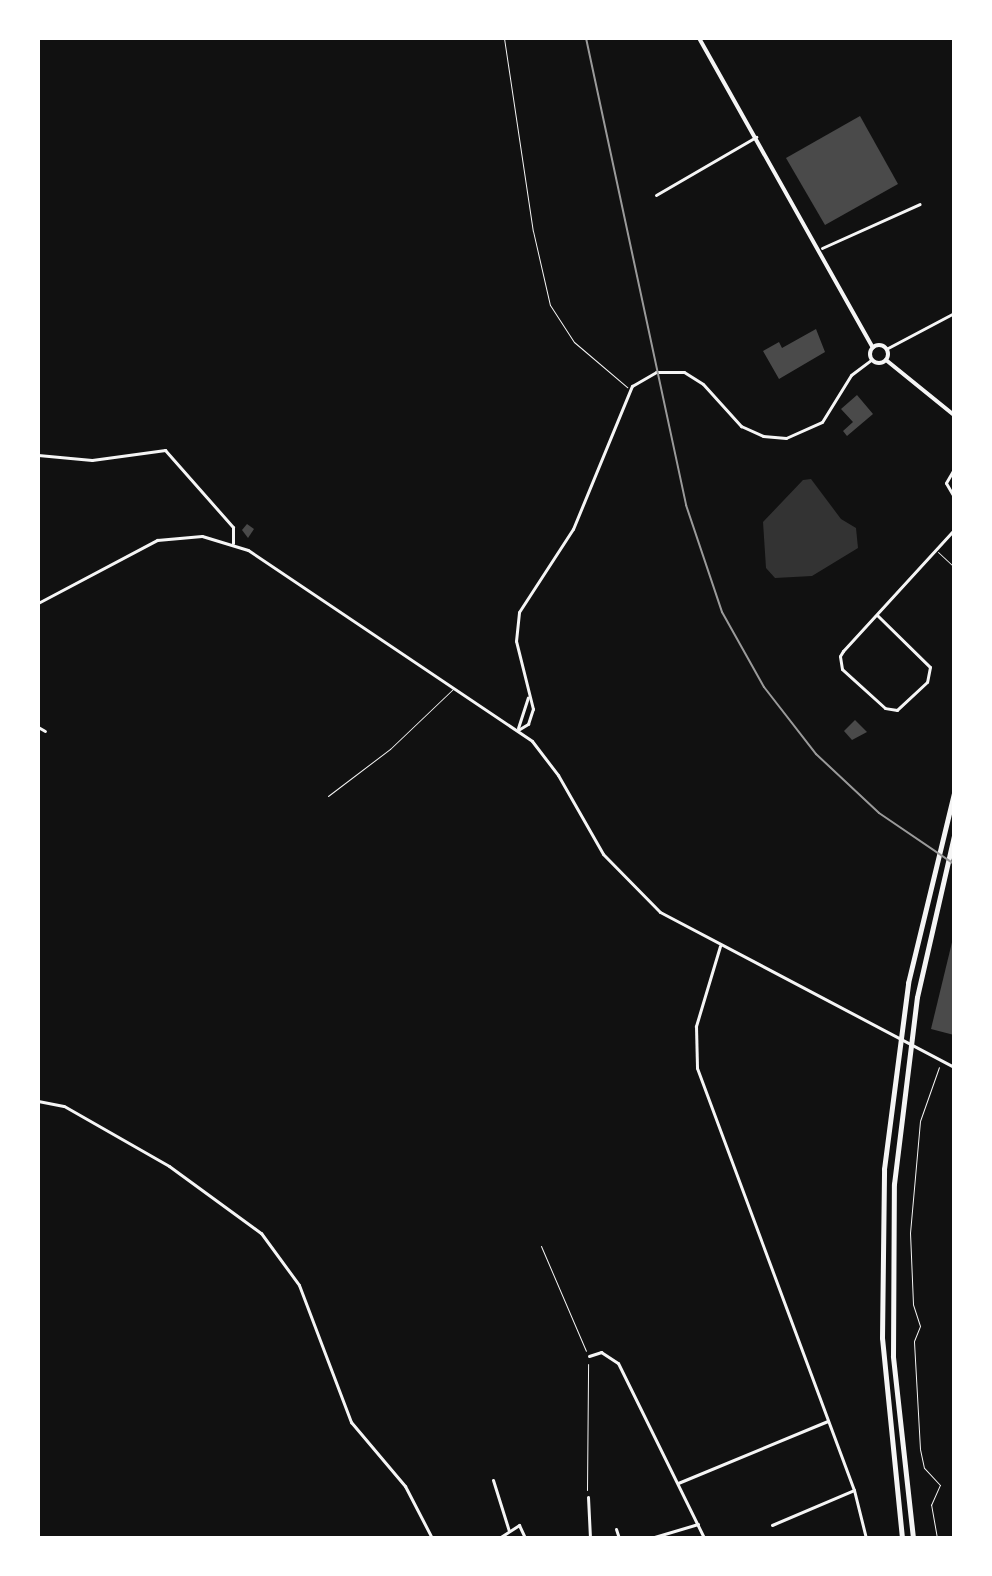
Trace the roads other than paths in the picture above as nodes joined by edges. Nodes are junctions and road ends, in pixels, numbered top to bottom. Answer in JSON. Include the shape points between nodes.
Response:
{"nodes":[{"id":1,"x":699,"y":38,"type":"edge"},
{"id":2,"x":756,"y":137,"type":"junction"},
{"id":3,"x":656,"y":195,"type":"dead end"},
{"id":4,"x":920,"y":204,"type":"dead end"},
{"id":5,"x":822,"y":248,"type":"junction"},
{"id":6,"x":954,"y":313,"type":"edge"},
{"id":7,"x":873,"y":348,"type":"junction"},
{"id":8,"x":886,"y":349,"type":"junction"},
{"id":9,"x":872,"y":359,"type":"junction"},
{"id":10,"x":886,"y":360,"type":"junction"},
{"id":11,"x":954,"y":415,"type":"edge"},
{"id":12,"x":38,"y":455,"type":"edge"},
{"id":13,"x":954,"y":469,"type":"edge"},
{"id":14,"x":954,"y":497,"type":"edge"},
{"id":15,"x":954,"y":530,"type":"edge"},
{"id":16,"x":233,"y":543,"type":"junction"},
{"id":17,"x":936,"y":551,"type":"junction"},
{"id":18,"x":954,"y":567,"type":"edge"},
{"id":19,"x":38,"y":603,"type":"edge"},
{"id":20,"x":877,"y":615,"type":"junction"},
{"id":21,"x":454,"y":687,"type":"junction"},
{"id":22,"x":529,"y":694,"type":"junction"},
{"id":23,"x":38,"y":727,"type":"edge"},
{"id":24,"x":518,"y":730,"type":"junction"},
{"id":25,"x":45,"y":731,"type":"dead end"},
{"id":26,"x":954,"y":793,"type":"edge"},
{"id":27,"x":328,"y":796,"type":"dead end"},
{"id":28,"x":954,"y":835,"type":"edge"},
{"id":29,"x":720,"y":946,"type":"junction"},
{"id":30,"x":954,"y":1067,"type":"edge"},
{"id":31,"x":38,"y":1101,"type":"edge"},
{"id":32,"x":589,"y":1356,"type":"road end"},
{"id":33,"x":828,"y":1421,"type":"junction"},
{"id":34,"x":493,"y":1480,"type":"dead end"},
{"id":35,"x":678,"y":1483,"type":"junction"},
{"id":36,"x":854,"y":1490,"type":"junction"},
{"id":37,"x":588,"y":1497,"type":"road end"},
{"id":38,"x":698,"y":1524,"type":"junction"},
{"id":39,"x":772,"y":1525,"type":"dead end"},
{"id":40,"x":616,"y":1529,"type":"dead end"},
{"id":41,"x":509,"y":1531,"type":"junction"},
{"id":42,"x":432,"y":1538,"type":"edge"},
{"id":43,"x":499,"y":1538,"type":"edge"},
{"id":44,"x":525,"y":1538,"type":"edge"},
{"id":45,"x":590,"y":1538,"type":"edge"},
{"id":46,"x":619,"y":1538,"type":"edge"},
{"id":47,"x":651,"y":1538,"type":"edge"},
{"id":48,"x":704,"y":1538,"type":"edge"},
{"id":49,"x":866,"y":1538,"type":"edge"},
{"id":50,"x":902,"y":1538,"type":"edge"},
{"id":51,"x":913,"y":1538,"type":"edge"}],
"edges":[{"from":1,"to":2,"type":"main road"},
{"from":2,"to":3,"type":"street"},
{"from":2,"to":5,"type":"main road"},
{"from":4,"to":5,"type":"street"},
{"from":5,"to":7,"type":"main road"},
{"from":6,"to":8,"type":"street"},
{"from":7,"to":8,"type":"main road"},
{"from":7,"to":9,"type":"main road"},
{"from":8,"to":10,"type":"main road"},
{"from":9,"to":10,"type":"main road"},
{"from":9,"to":22,"type":"street","via":[[851,375],[822,422],[786,438],[749,431],[697,379],[665,370],[629,389],[573,529],[519,612],[516,641]]},
{"from":10,"to":11,"type":"main road"},
{"from":12,"to":16,"type":"street","via":[[92,460],[165,450],[236,530]]},
{"from":13,"to":14,"type":"street","via":[[946,483]]},
{"from":15,"to":17,"type":"street"},
{"from":16,"to":19,"type":"street","via":[[202,536],[157,540]]},
{"from":16,"to":21,"type":"street"},
{"from":17,"to":18,"type":"lane"},
{"from":17,"to":20,"type":"street"},
{"from":20,"to":20,"type":"street","via":[[839,661],[883,706],[897,710],[927,682],[930,667]]},
{"from":21,"to":24,"type":"street"},
{"from":21,"to":27,"type":"lane","via":[[390,749]]},
{"from":22,"to":24,"type":"street"},
{"from":22,"to":24,"type":"street","via":[[531,717]]},
{"from":23,"to":25,"type":"street"},
{"from":24,"to":29,"type":"street","via":[[548,759],[603,854],[626,882],[660,912]]},
{"from":26,"to":50,"type":"highway","via":[[908,983],[884,1169],[882,1338]]},
{"from":28,"to":51,"type":"highway","via":[[917,997],[894,1184],[893,1356]]},
{"from":29,"to":30,"type":"street"},
{"from":29,"to":33,"type":"street","via":[[696,1026],[697,1068]]},
{"from":31,"to":42,"type":"street","via":[[64,1106],[169,1166],[229,1206],[277,1251],[308,1306],[351,1422],[405,1486]]},
{"from":32,"to":35,"type":"street","via":[[601,1352],[618,1363]]},
{"from":33,"to":35,"type":"street"},
{"from":33,"to":36,"type":"street"},
{"from":34,"to":41,"type":"street"},
{"from":35,"to":38,"type":"street"},
{"from":36,"to":39,"type":"street"},
{"from":36,"to":49,"type":"street"},
{"from":37,"to":45,"type":"street"},
{"from":38,"to":47,"type":"street"},
{"from":38,"to":48,"type":"street"},
{"from":40,"to":46,"type":"street"},
{"from":41,"to":43,"type":"street"},
{"from":41,"to":44,"type":"street","via":[[519,1525]]}]}
